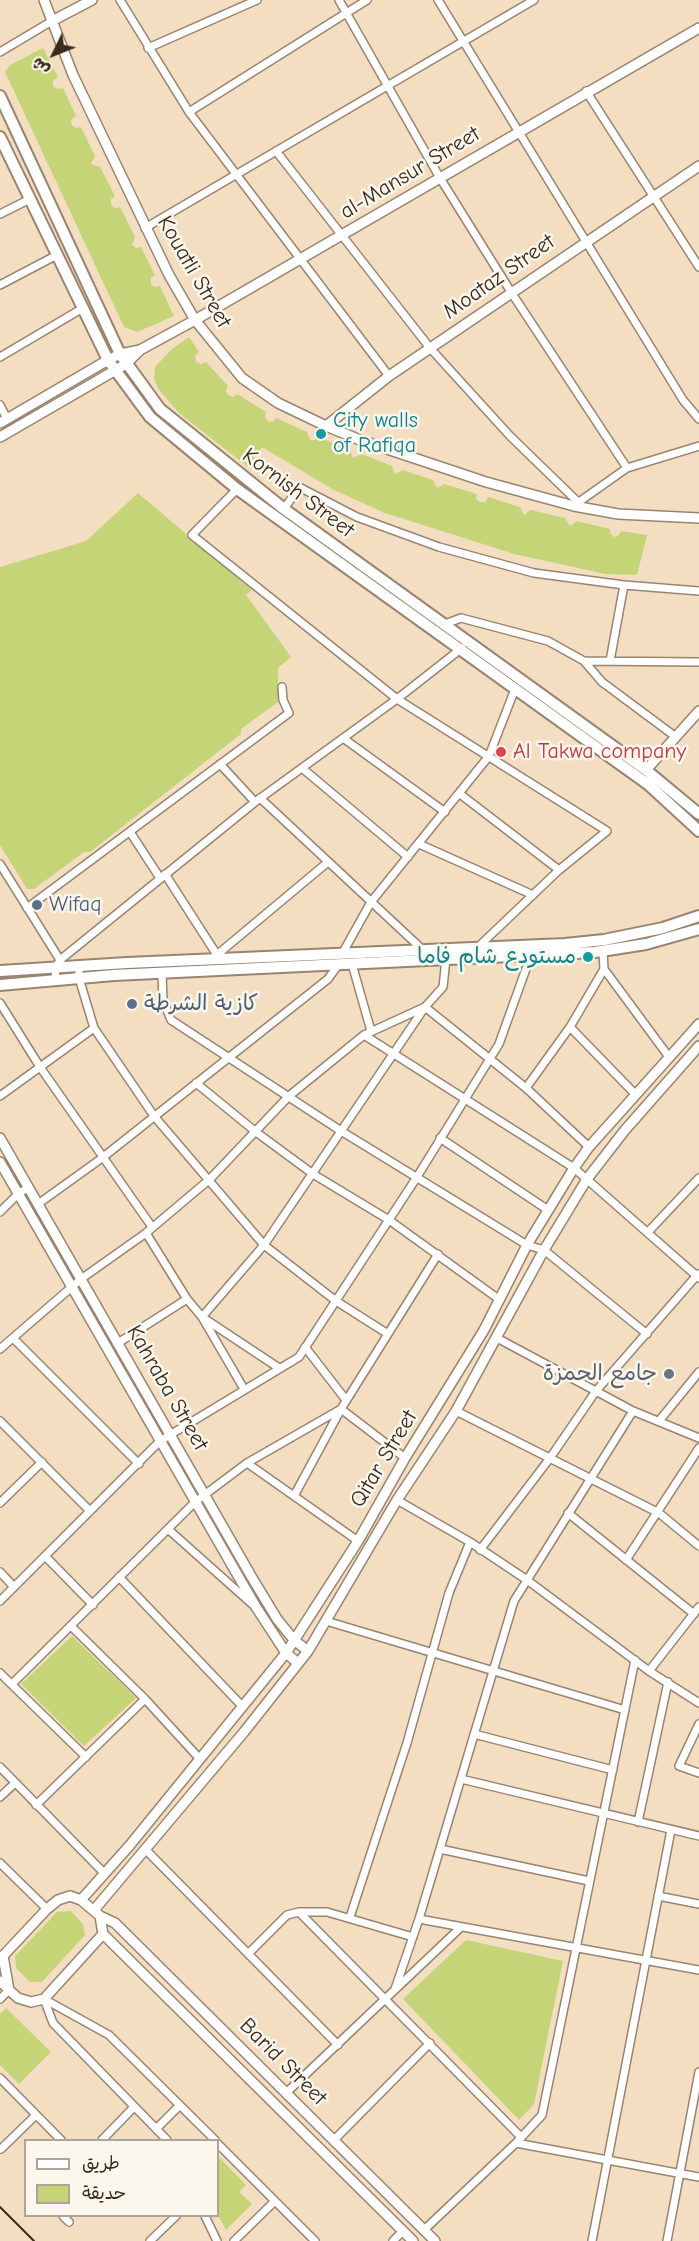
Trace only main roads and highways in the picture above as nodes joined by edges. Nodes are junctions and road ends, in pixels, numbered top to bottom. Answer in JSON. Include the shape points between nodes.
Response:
{"nodes":[{"id":1,"x":44,"y":0,"type":"edge"},
{"id":2,"x":92,"y":0,"type":"edge"},
{"id":3,"x":52,"y":21,"type":"junction"},
{"id":4,"x":699,"y":28,"type":"edge"},
{"id":5,"x":0,"y":96,"type":"edge"},
{"id":6,"x":0,"y":137,"type":"edge"},
{"id":7,"x":699,"y":166,"type":"edge"},
{"id":8,"x":195,"y":320,"type":"junction"},
{"id":9,"x":123,"y":359,"type":"junction"},
{"id":10,"x":108,"y":360,"type":"junction"},
{"id":11,"x":114,"y":370,"type":"junction"},
{"id":12,"x":4,"y":421,"type":"edge"},
{"id":13,"x":326,"y":426,"type":"junction"},
{"id":14,"x":0,"y":437,"type":"edge"},
{"id":15,"x":699,"y":518,"type":"edge"},
{"id":16,"x":464,"y":645,"type":"junction"},
{"id":17,"x":699,"y":711,"type":"edge"},
{"id":18,"x":646,"y":770,"type":"junction"},
{"id":19,"x":699,"y":814,"type":"edge"},
{"id":20,"x":699,"y":831,"type":"edge"},
{"id":21,"x":699,"y":916,"type":"edge"},
{"id":22,"x":699,"y":928,"type":"edge"},
{"id":23,"x":340,"y":960,"type":"junction"},
{"id":24,"x":0,"y":971,"type":"edge"},
{"id":25,"x":0,"y":985,"type":"edge"},
{"id":26,"x":699,"y":1024,"type":"edge"},
{"id":27,"x":699,"y":1046,"type":"edge"},
{"id":28,"x":656,"y":1073,"type":"junction"},
{"id":29,"x":667,"y":1083,"type":"junction"},
{"id":30,"x":0,"y":1138,"type":"edge"},
{"id":31,"x":0,"y":1162,"type":"edge"},
{"id":32,"x":294,"y":1640,"type":"junction"},
{"id":33,"x":308,"y":1651,"type":"junction"},
{"id":34,"x":286,"y":1653,"type":"junction"},
{"id":35,"x":298,"y":1664,"type":"junction"},
{"id":36,"x":230,"y":1722,"type":"junction"},
{"id":37,"x":244,"y":1732,"type":"junction"},
{"id":38,"x":191,"y":1768,"type":"junction"},
{"id":39,"x":205,"y":1778,"type":"junction"},
{"id":40,"x":81,"y":1900,"type":"junction"},
{"id":41,"x":97,"y":1913,"type":"junction"},
{"id":42,"x":103,"y":1934,"type":"junction"},
{"id":43,"x":2,"y":1956,"type":"edge"},
{"id":44,"x":0,"y":1981,"type":"edge"},
{"id":45,"x":9,"y":1990,"type":"junction"},
{"id":46,"x":413,"y":2241,"type":"edge"},
{"id":47,"x":435,"y":2241,"type":"edge"}],
"edges":[{"from":1,"to":3,"type":"main road","name":"Kouatli Street"},
{"from":2,"to":3,"type":"main road"},
{"from":3,"to":8,"type":"main road","name":"Kouatli Street","via":[[145,228]]},
{"from":4,"to":8,"type":"main road","name":"al-Mansur Street"},
{"from":5,"to":9,"type":"main road","name":"Kornish Street"},
{"from":6,"to":10,"type":"main road","name":"Kornish Street"},
{"from":7,"to":13,"type":"main road","name":"Moataz Street","via":[[389,376]]},
{"from":8,"to":9,"type":"main road","name":"al-Mansur Street"},
{"from":8,"to":13,"type":"main road","name":"Kouatli Street","via":[[242,378],[278,403]]},
{"from":9,"to":10,"type":"main road","name":"al-Mansur Street"},
{"from":9,"to":11,"type":"main road","name":"al-Mansur Street"},
{"from":9,"to":16,"type":"main road","name":"Kornish Street","via":[[160,409],[284,509],[445,624]]},
{"from":10,"to":11,"type":"main road","name":"Kornish Street"},
{"from":10,"to":12,"type":"main road","name":"al-Mansur Street"},
{"from":11,"to":14,"type":"main road","name":"al-Mansur Street"},
{"from":11,"to":16,"type":"main road","name":"Kornish Street","via":[[150,417],[237,489]]},
{"from":13,"to":15,"type":"main road","name":"Kouatli Street","via":[[443,468],[576,504],[649,518]]},
{"from":16,"to":18,"type":"main road","name":"Kornish Street"},
{"from":16,"to":20,"type":"main road","name":"Kornish Street","via":[[515,689],[649,785]]},
{"from":17,"to":18,"type":"main road"},
{"from":18,"to":19,"type":"main road","name":"Kornish Street"},
{"from":21,"to":23,"type":"main road","via":[[604,940]]},
{"from":22,"to":23,"type":"main road","via":[[646,944],[603,951],[352,964]]},
{"from":23,"to":24,"type":"main road","via":[[215,957],[79,966],[58,963]]},
{"from":23,"to":25,"type":"main road"},
{"from":26,"to":28,"type":"main road","name":"Qitar Street"},
{"from":27,"to":29,"type":"main road","name":"Qitar Street"},
{"from":28,"to":29,"type":"main road"},
{"from":28,"to":32,"type":"main road","name":"Qitar Street","via":[[574,1168],[358,1541]]},
{"from":29,"to":33,"type":"main road","name":"Qitar Street","via":[[587,1179],[456,1411],[397,1500]]},
{"from":30,"to":32,"type":"main road","name":"Kahraba Street","via":[[251,1576]]},
{"from":31,"to":34,"type":"main road","name":"Kahraba Street","via":[[256,1608]]},
{"from":32,"to":33,"type":"main road","name":"Kahraba Street"},
{"from":32,"to":34,"type":"main road","name":"Qitar Street"},
{"from":33,"to":35,"type":"main road","name":"Qitar Street"},
{"from":34,"to":35,"type":"main road","name":"Kahraba Street"},
{"from":34,"to":36,"type":"main road","name":"Qitar Street"},
{"from":35,"to":37,"type":"main road","name":"Qitar Street"},
{"from":36,"to":37,"type":"main road"},
{"from":36,"to":38,"type":"main road","name":"Qitar Street"},
{"from":37,"to":39,"type":"main road","name":"Qitar Street"},
{"from":38,"to":39,"type":"main road"},
{"from":38,"to":40,"type":"main road","name":"Qitar Street"},
{"from":39,"to":41,"type":"main road","name":"Qitar Street"},
{"from":40,"to":41,"type":"main road","name":"Barid Street"},
{"from":40,"to":43,"type":"main road","via":[[70,1896],[58,1900]]},
{"from":41,"to":42,"type":"main road"},
{"from":41,"to":47,"type":"main road","name":"Barid Street","via":[[115,1923]]},
{"from":42,"to":45,"type":"main road","via":[[44,1999],[31,2002]]},
{"from":42,"to":46,"type":"main road","name":"Barid Street"},
{"from":43,"to":45,"type":"main road"},
{"from":44,"to":45,"type":"main road"}]}
